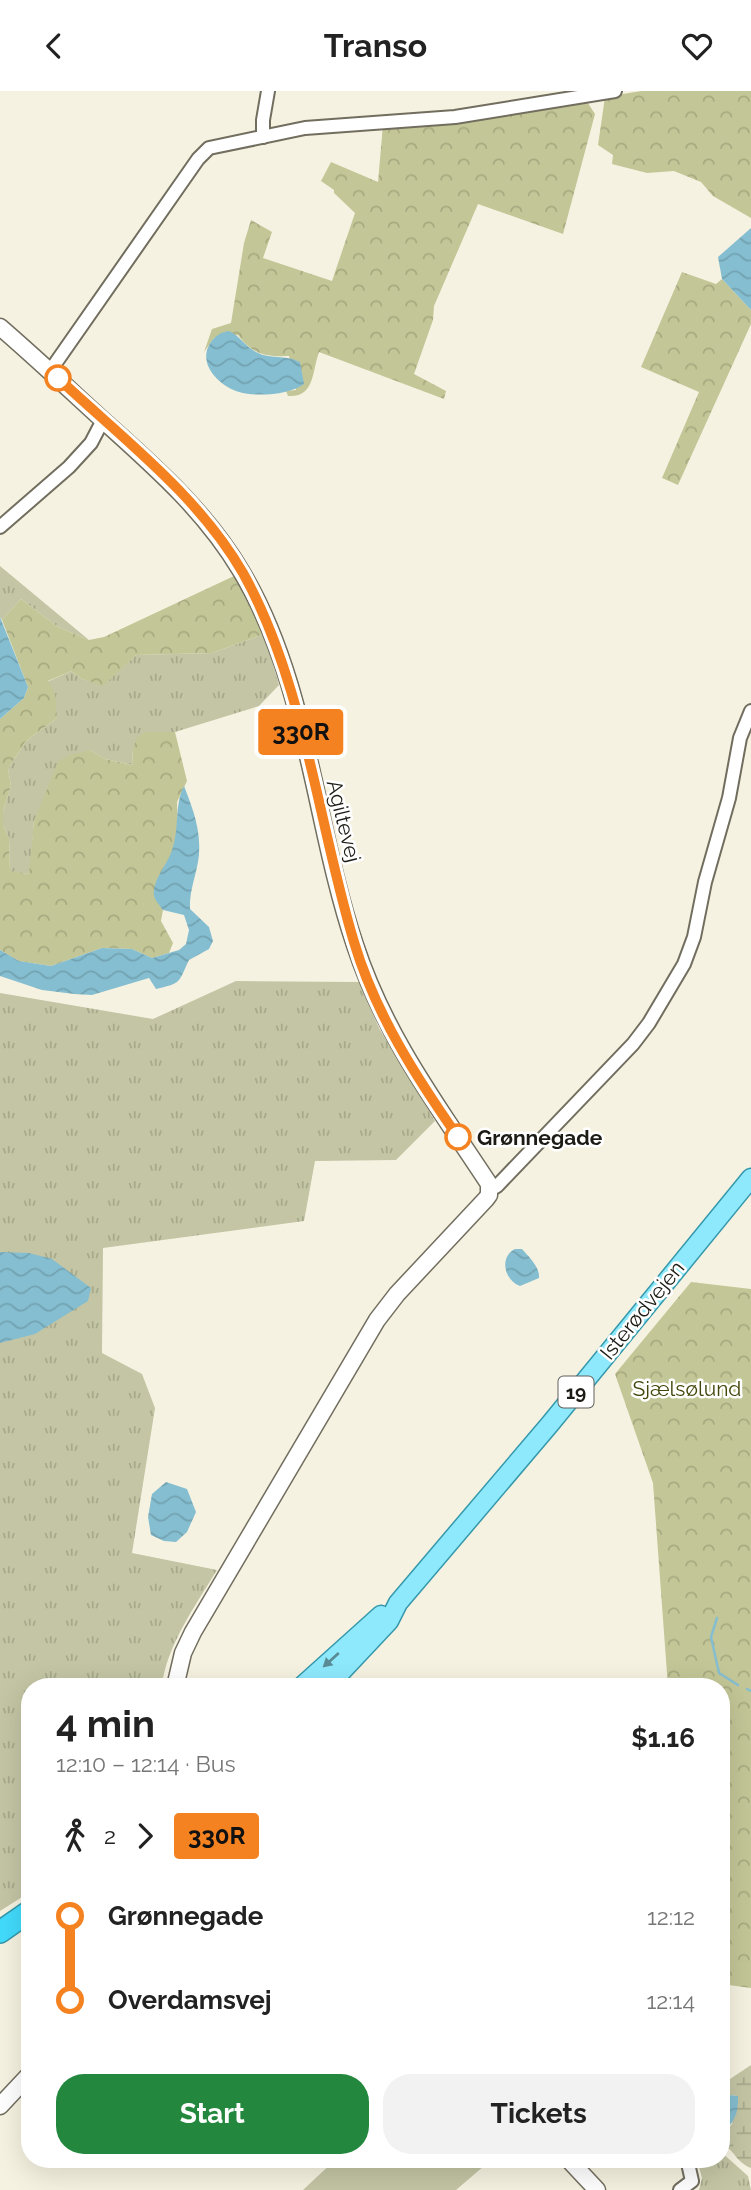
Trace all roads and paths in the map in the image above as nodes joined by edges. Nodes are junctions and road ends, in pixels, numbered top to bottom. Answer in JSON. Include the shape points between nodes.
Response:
{"nodes":[{"id":1,"x":268,"y":91,"type":"edge"},
{"id":2,"x":615,"y":91,"type":"edge"},
{"id":3,"x":263,"y":137,"type":"junction"},
{"id":4,"x":0,"y":327,"type":"edge"},
{"id":5,"x":50,"y":371,"type":"junction"},
{"id":6,"x":103,"y":420,"type":"junction"},
{"id":7,"x":0,"y":527,"type":"edge"},
{"id":8,"x":751,"y":711,"type":"edge"},
{"id":9,"x":751,"y":1178,"type":"edge"},
{"id":10,"x":490,"y":1190,"type":"junction"},
{"id":11,"x":398,"y":1603,"type":"junction"},
{"id":12,"x":357,"y":1657,"type":"junction"},
{"id":13,"x":178,"y":1678,"type":"edge"},
{"id":14,"x":312,"y":1678,"type":"edge"},
{"id":15,"x":336,"y":1678,"type":"edge"},
{"id":16,"x":344,"y":1678,"type":"edge"},
{"id":17,"x":21,"y":1917,"type":"edge"},
{"id":18,"x":0,"y":1932,"type":"edge"},
{"id":19,"x":21,"y":1932,"type":"edge"},
{"id":20,"x":0,"y":1945,"type":"edge"},
{"id":21,"x":21,"y":2084,"type":"edge"},
{"id":22,"x":0,"y":2106,"type":"edge"},
{"id":23,"x":576,"y":2168,"type":"edge"},
{"id":24,"x":689,"y":2168,"type":"edge"},
{"id":25,"x":597,"y":2190,"type":"edge"},
{"id":26,"x":680,"y":2190,"type":"edge"}],
"edges":[{"from":1,"to":3,"type":"street"},
{"from":2,"to":3,"type":"street","via":[[455,117],[304,128]]},
{"from":3,"to":5,"type":"street","via":[[218,144],[198,159]]},
{"from":4,"to":5,"type":"street","name":"Agiltevej"},
{"from":5,"to":6,"type":"street","name":"Agiltevej"},
{"from":6,"to":7,"type":"street","via":[[91,443],[69,467]]},
{"from":6,"to":10,"type":"street","name":"Agiltevej","via":[[199,512],[242,572],[262,610],[292,696],[354,944],[396,1042]]},
{"from":8,"to":10,"type":"street","via":[[740,738],[729,798],[684,964],[633,1044]]},
{"from":9,"to":11,"type":"main road","name":"Isterødvejen","number":"19"},
{"from":10,"to":13,"type":"street","via":[[377,1320],[193,1632]]},
{"from":11,"to":12,"type":"main road","name":"Isterødvejen","number":"19","via":[[389,1621]]},
{"from":11,"to":14,"type":"main road","name":"Isterødvejen","number":"19","one_way":true},
{"from":12,"to":15,"type":"main road","name":"Isterødvejen","number":"19"},
{"from":12,"to":16,"type":"street"},
{"from":17,"to":18,"type":"highway"},
{"from":19,"to":20,"type":"highway"},
{"from":21,"to":22,"type":"street"},
{"from":23,"to":25,"type":"street"},
{"from":24,"to":26,"type":"street","via":[[692,2181]]}]}
